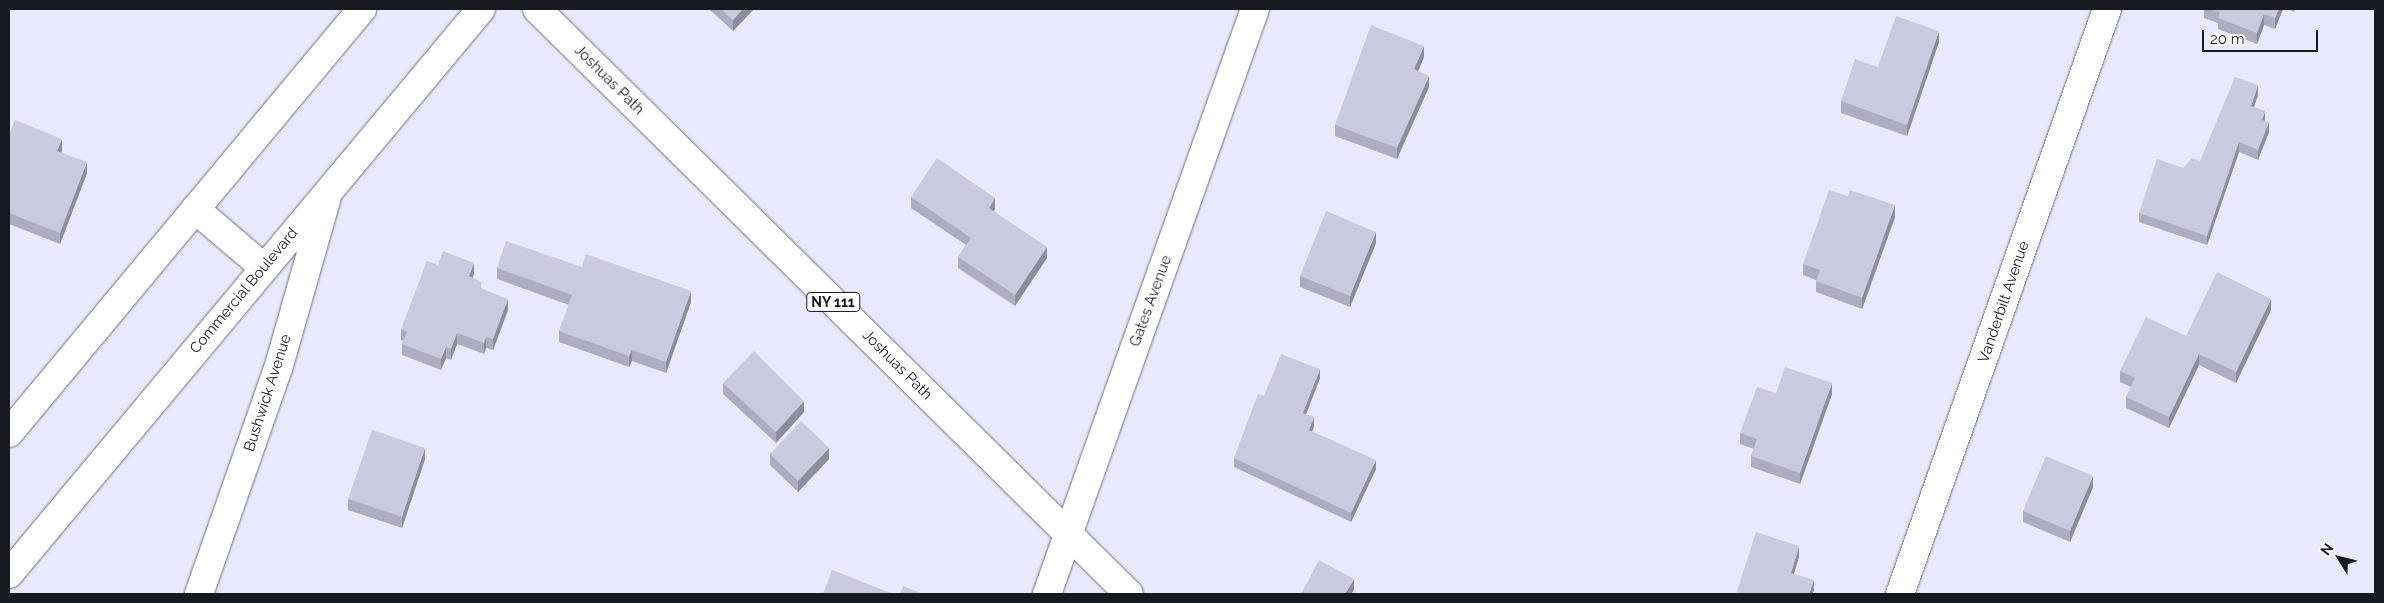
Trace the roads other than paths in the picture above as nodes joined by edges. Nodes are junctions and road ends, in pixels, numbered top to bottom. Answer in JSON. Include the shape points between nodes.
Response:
{"nodes":[{"id":1,"x":362,"y":9,"type":"edge"},
{"id":2,"x":481,"y":9,"type":"edge"},
{"id":3,"x":537,"y":9,"type":"edge"},
{"id":4,"x":1255,"y":9,"type":"edge"},
{"id":5,"x":2107,"y":9,"type":"edge"},
{"id":6,"x":329,"y":189,"type":"junction"},
{"id":7,"x":195,"y":209,"type":"junction"},
{"id":8,"x":264,"y":268,"type":"junction"},
{"id":9,"x":9,"y":433,"type":"edge"},
{"id":10,"x":1068,"y":535,"type":"junction"},
{"id":11,"x":9,"y":574,"type":"edge"},
{"id":12,"x":199,"y":594,"type":"edge"},
{"id":13,"x":1047,"y":594,"type":"edge"},
{"id":14,"x":1129,"y":594,"type":"edge"},
{"id":15,"x":1900,"y":594,"type":"edge"}],
"edges":[{"from":1,"to":7,"type":"street"},
{"from":2,"to":6,"type":"street","name":"Commercial Boulevard"},
{"from":3,"to":10,"type":"street","name":"Joshuas Path","number":"NY 111"},
{"from":4,"to":10,"type":"street","name":"Gates Avenue"},
{"from":5,"to":15,"type":"street","name":"Vanderbilt Avenue"},
{"from":6,"to":8,"type":"street","name":"Commercial Boulevard"},
{"from":6,"to":12,"type":"street","name":"Bushwick Avenue","via":[[278,369]]},
{"from":7,"to":8,"type":"street"},
{"from":7,"to":9,"type":"street"},
{"from":8,"to":11,"type":"street","name":"Commercial Boulevard"},
{"from":10,"to":13,"type":"street","name":"Gates Avenue"},
{"from":10,"to":14,"type":"street","name":"Joshuas Path","number":"NY 111"}]}
